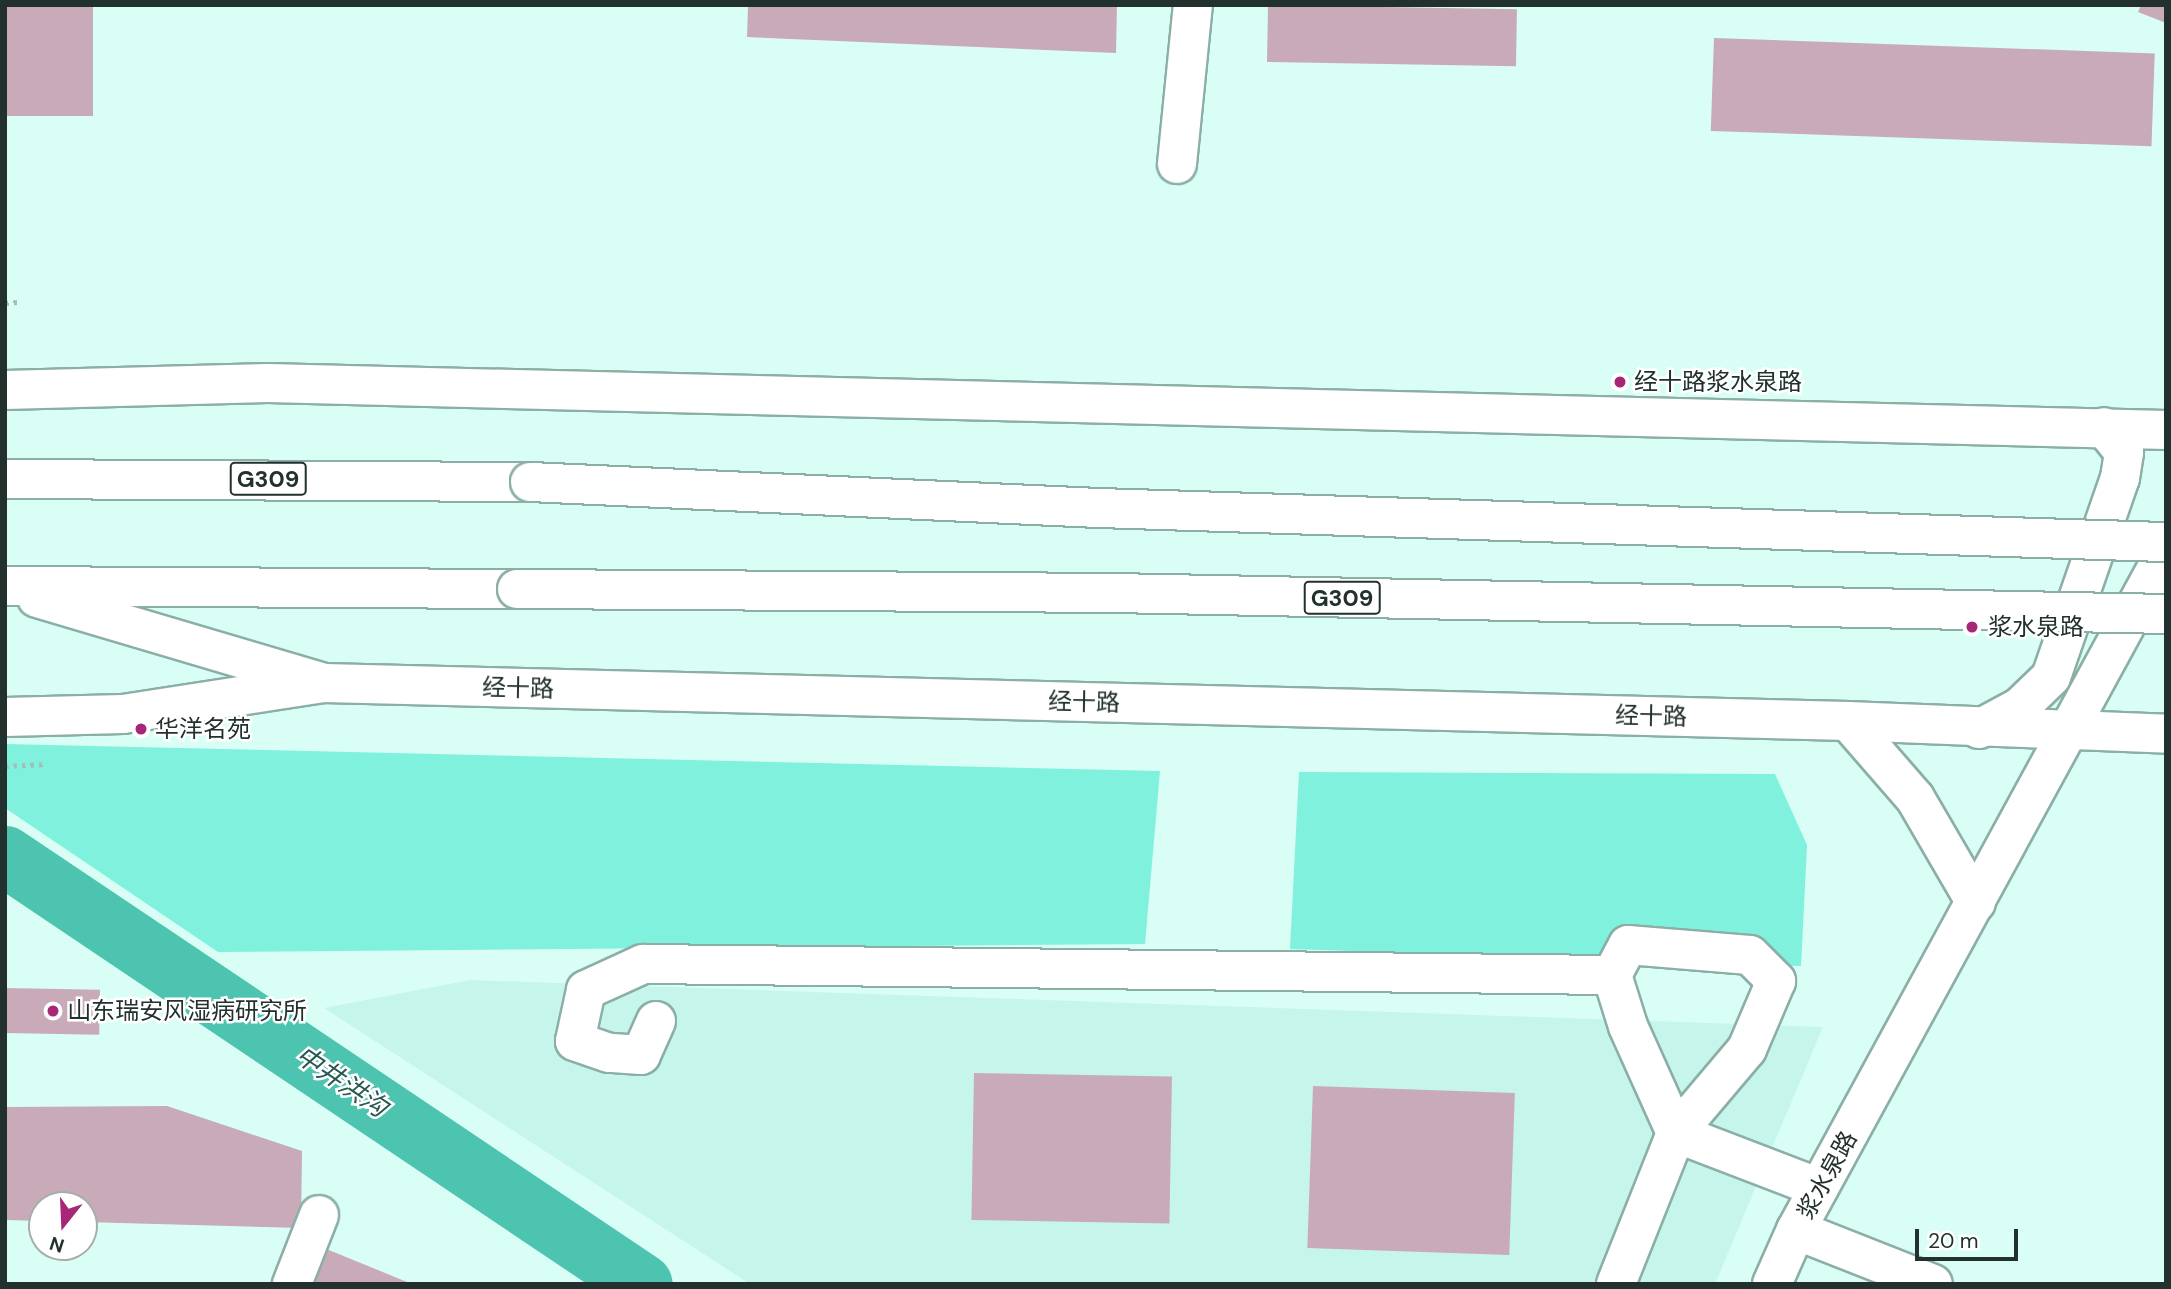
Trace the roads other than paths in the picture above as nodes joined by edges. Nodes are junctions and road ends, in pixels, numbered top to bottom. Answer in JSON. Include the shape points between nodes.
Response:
{"nodes":[{"id":1,"x":1193,"y":5,"type":"edge"},
{"id":2,"x":1177,"y":164,"type":"dead end"},
{"id":3,"x":5,"y":390,"type":"edge"},
{"id":4,"x":2104,"y":427,"type":"junction"},
{"id":5,"x":2166,"y":430,"type":"edge"},
{"id":6,"x":5,"y":479,"type":"edge"},
{"id":7,"x":2166,"y":542,"type":"edge"},
{"id":8,"x":2166,"y":551,"type":"edge"},
{"id":9,"x":5,"y":587,"type":"edge"},
{"id":10,"x":2166,"y":614,"type":"edge"},
{"id":11,"x":324,"y":683,"type":"junction"},
{"id":12,"x":5,"y":717,"type":"edge"},
{"id":13,"x":1848,"y":721,"type":"junction"},
{"id":14,"x":2066,"y":728,"type":"junction"},
{"id":15,"x":1979,"y":729,"type":"junction"},
{"id":16,"x":2166,"y":734,"type":"edge"},
{"id":17,"x":1976,"y":903,"type":"junction"},
{"id":18,"x":1612,"y":975,"type":"junction"},
{"id":19,"x":656,"y":1021,"type":"dead end"},
{"id":20,"x":1676,"y":1133,"type":"junction"},
{"id":21,"x":1819,"y":1188,"type":"junction"},
{"id":22,"x":319,"y":1215,"type":"dead end"},
{"id":23,"x":1796,"y":1230,"type":"junction"},
{"id":24,"x":292,"y":1284,"type":"edge"},
{"id":25,"x":1616,"y":1284,"type":"edge"},
{"id":26,"x":1772,"y":1284,"type":"edge"},
{"id":27,"x":1933,"y":1284,"type":"edge"}],
"edges":[{"from":1,"to":2,"type":"main road"},
{"from":3,"to":4,"type":"main road","via":[[268,383]]},
{"from":4,"to":5,"type":"main road"},
{"from":4,"to":15,"type":"main road","via":[[2124,452],[2120,478],[2052,677],[2020,707]]},
{"from":6,"to":7,"type":"main road","number":"G309","bridge":true,"via":[[530,482],[1113,509]]},
{"from":8,"to":14,"type":"main road","name":"浆水泉路"},
{"from":9,"to":10,"type":"main road","number":"G309","bridge":true,"via":[[1112,593]]},
{"from":9,"to":11,"type":"main road"},
{"from":11,"to":12,"type":"main road","name":"经十路","via":[[123,714]]},
{"from":11,"to":13,"type":"main road","name":"经十路"},
{"from":13,"to":15,"type":"main road","name":"经十路"},
{"from":13,"to":17,"type":"main road","via":[[1915,798]]},
{"from":14,"to":15,"type":"main road","name":"经十路"},
{"from":14,"to":16,"type":"main road","name":"经十路"},
{"from":14,"to":17,"type":"main road","name":"浆水泉路"},
{"from":17,"to":21,"type":"main road","name":"浆水泉路"},
{"from":18,"to":19,"type":"main road","via":[[643,964],[586,990],[575,1041],[609,1053],[641,1055]]},
{"from":18,"to":20,"type":"main road","via":[[1628,1027]]},
{"from":18,"to":20,"type":"main road","via":[[1628,945],[1750,956],[1776,981],[1747,1049]]},
{"from":20,"to":21,"type":"main road"},
{"from":20,"to":25,"type":"main road"},
{"from":21,"to":23,"type":"main road","name":"浆水泉路"},
{"from":22,"to":24,"type":"main road"},
{"from":23,"to":26,"type":"main road","name":"浆水泉路"},
{"from":23,"to":27,"type":"main road"}]}
